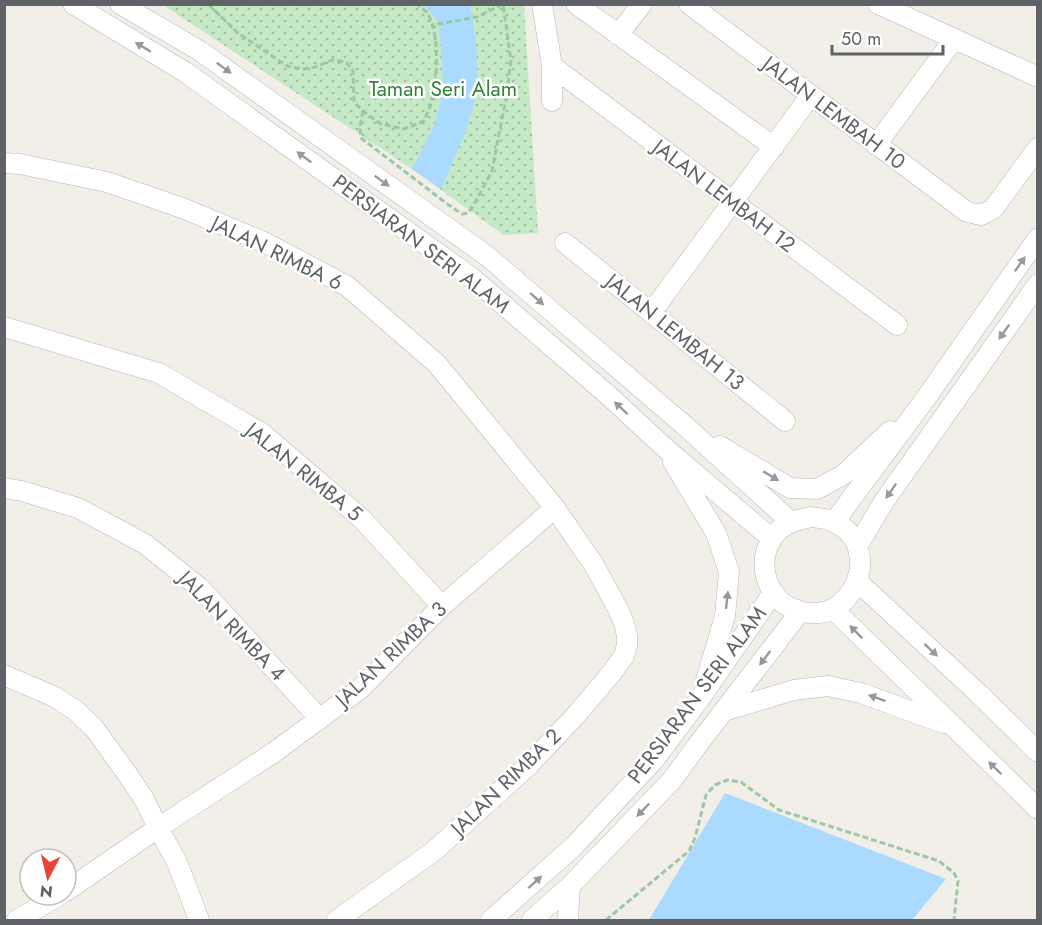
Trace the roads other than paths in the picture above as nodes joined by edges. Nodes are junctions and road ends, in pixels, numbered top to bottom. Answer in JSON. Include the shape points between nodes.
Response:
{"nodes":[{"id":1,"x":73,"y":4,"type":"edge"},
{"id":2,"x":120,"y":4,"type":"edge"},
{"id":3,"x":542,"y":4,"type":"edge"},
{"id":4,"x":576,"y":4,"type":"edge"},
{"id":5,"x":642,"y":4,"type":"edge"},
{"id":6,"x":689,"y":4,"type":"edge"},
{"id":7,"x":878,"y":4,"type":"edge"},
{"id":8,"x":618,"y":35,"type":"junction"},
{"id":9,"x":954,"y":39,"type":"junction"},
{"id":10,"x":552,"y":66,"type":"junction"},
{"id":11,"x":1038,"y":78,"type":"edge"},
{"id":12,"x":812,"y":95,"type":"junction"},
{"id":13,"x":552,"y":101,"type":"dead end"},
{"id":14,"x":876,"y":145,"type":"junction"},
{"id":15,"x":774,"y":147,"type":"junction"},
{"id":16,"x":1038,"y":148,"type":"edge"},
{"id":17,"x":4,"y":163,"type":"edge"},
{"id":18,"x":733,"y":202,"type":"junction"},
{"id":19,"x":1038,"y":238,"type":"edge"},
{"id":20,"x":565,"y":243,"type":"dead end"},
{"id":21,"x":1038,"y":284,"type":"edge"},
{"id":22,"x":651,"y":313,"type":"junction"},
{"id":23,"x":897,"y":325,"type":"dead end"},
{"id":24,"x":4,"y":327,"type":"edge"},
{"id":25,"x":926,"y":398,"type":"junction"},
{"id":26,"x":785,"y":421,"type":"dead end"},
{"id":27,"x":684,"y":425,"type":"junction"},
{"id":28,"x":664,"y":447,"type":"junction"},
{"id":29,"x":4,"y":488,"type":"edge"},
{"id":30,"x":555,"y":508,"type":"junction"},
{"id":31,"x":791,"y":522,"type":"junction"},
{"id":32,"x":834,"y":522,"type":"junction"},
{"id":33,"x":772,"y":539,"type":"junction"},
{"id":34,"x":858,"y":544,"type":"junction"},
{"id":35,"x":858,"y":582,"type":"junction"},
{"id":36,"x":773,"y":593,"type":"junction"},
{"id":37,"x":442,"y":606,"type":"junction"},
{"id":38,"x":833,"y":609,"type":"junction"},
{"id":39,"x":619,"y":611,"type":"joint"},
{"id":40,"x":800,"y":612,"type":"junction"},
{"id":41,"x":4,"y":675,"type":"edge"},
{"id":42,"x":701,"y":697,"type":"junction"},
{"id":43,"x":724,"y":711,"type":"junction"},
{"id":44,"x":320,"y":719,"type":"junction"},
{"id":45,"x":951,"y":726,"type":"junction"},
{"id":46,"x":1038,"y":752,"type":"edge"},
{"id":47,"x":1038,"y":809,"type":"edge"},
{"id":48,"x":158,"y":828,"type":"junction"},
{"id":49,"x":78,"y":883,"type":"edge"},
{"id":50,"x":570,"y":886,"type":"junction"},
{"id":51,"x":40,"y":907,"type":"edge"},
{"id":52,"x":17,"y":921,"type":"edge"},
{"id":53,"x":199,"y":921,"type":"edge"},
{"id":54,"x":337,"y":921,"type":"edge"},
{"id":55,"x":491,"y":921,"type":"edge"},
{"id":56,"x":532,"y":921,"type":"edge"},
{"id":57,"x":568,"y":921,"type":"edge"}],
"edges":[{"from":28,"to":1,"type":"street","name":"PERSIARAN SERI ALAM","one_way":true,"via":[[471,277],[185,72]]},
{"from":2,"to":27,"type":"street","name":"PERSIARAN SERI ALAM","one_way":true,"via":[[200,51],[487,256]]},
{"from":3,"to":10,"type":"street"},
{"from":4,"to":8,"type":"street"},
{"from":5,"to":8,"type":"street"},
{"from":6,"to":12,"type":"street","name":"JALAN LEMBAH 10"},
{"from":7,"to":9,"type":"street"},
{"from":8,"to":15,"type":"street"},
{"from":9,"to":11,"type":"street"},
{"from":9,"to":14,"type":"street"},
{"from":10,"to":13,"type":"street"},
{"from":10,"to":18,"type":"street","name":"JALAN LEMBAH 12"},
{"from":12,"to":14,"type":"street","name":"JALAN LEMBAH 10"},
{"from":12,"to":15,"type":"street"},
{"from":14,"to":16,"type":"street","name":"JALAN LEMBAH 10","via":[[967,212],[981,215],[993,209]]},
{"from":15,"to":18,"type":"street"},
{"from":17,"to":30,"type":"street","name":"JALAN RIMBA 6","via":[[106,182],[185,209],[266,243],[348,286],[437,364]]},
{"from":18,"to":22,"type":"street"},
{"from":18,"to":23,"type":"street","name":"JALAN LEMBAH 12"},
{"from":25,"to":19,"type":"street","one_way":true},
{"from":20,"to":22,"type":"street","name":"JALAN LEMBAH 13"},
{"from":21,"to":34,"type":"street","one_way":true},
{"from":22,"to":26,"type":"street","name":"JALAN LEMBAH 13"},
{"from":24,"to":37,"type":"street","name":"JALAN RIMBA 5","via":[[159,373],[263,434],[362,518]]},
{"from":27,"to":25,"type":"street","one_way":true,"via":[[790,488],[817,489],[843,475]]},
{"from":25,"to":32,"type":"street"},
{"from":27,"to":31,"type":"street","name":"PERSIARAN SERI ALAM"},
{"from":28,"to":33,"type":"street","name":"PERSIARAN SERI ALAM"},
{"from":42,"to":28,"type":"street","one_way":true,"via":[[725,616],[729,572],[717,533]]},
{"from":29,"to":44,"type":"street","name":"JALAN RIMBA 4","via":[[78,508],[145,544],[200,588]]},
{"from":30,"to":37,"type":"street","name":"JALAN RIMBA 3"},
{"from":30,"to":39,"type":"street","name":"JALAN RIMBA 6","via":[[594,565]]},
{"from":31,"to":32,"type":"street","via":[[810,517]]},
{"from":31,"to":33,"type":"street"},
{"from":32,"to":34,"type":"street"},
{"from":33,"to":36,"type":"street","via":[[763,568]]},
{"from":34,"to":35,"type":"street"},
{"from":35,"to":38,"type":"street","via":[[848,598]]},
{"from":35,"to":46,"type":"street","one_way":true},
{"from":36,"to":40,"type":"street","via":[[779,601]]},
{"from":36,"to":42,"type":"street","name":"PERSIARAN SERI ALAM"},
{"from":37,"to":44,"type":"street","name":"JALAN RIMBA 3","via":[[360,689]]},
{"from":38,"to":40,"type":"street","via":[[814,614]]},
{"from":45,"to":38,"type":"street","one_way":true},
{"from":39,"to":54,"type":"street","name":"JALAN RIMBA 2","via":[[627,636],[624,656],[576,715],[529,765],[434,851]]},
{"from":40,"to":43,"type":"street","name":"PERSIARAN SERI ALAM","one_way":true},
{"from":41,"to":48,"type":"street","via":[[55,697],[94,728],[128,775]]},
{"from":55,"to":42,"type":"street","name":"PERSIARAN SERI ALAM","one_way":true,"via":[[574,846],[654,760]]},
{"from":45,"to":43,"type":"street","one_way":true,"via":[[861,693],[828,686],[794,690]]},
{"from":43,"to":50,"type":"street","name":"PERSIARAN SERI ALAM","one_way":true,"via":[[672,780]]},
{"from":44,"to":48,"type":"street","name":"JALAN RIMBA 3"},
{"from":47,"to":45,"type":"street","one_way":true},
{"from":48,"to":49,"type":"street","name":"JALAN RIMBA 3"},
{"from":48,"to":53,"type":"street","via":[[176,860]]},
{"from":50,"to":56,"type":"street","name":"PERSIARAN SERI ALAM"},
{"from":50,"to":57,"type":"street"},
{"from":51,"to":52,"type":"street"}]}
